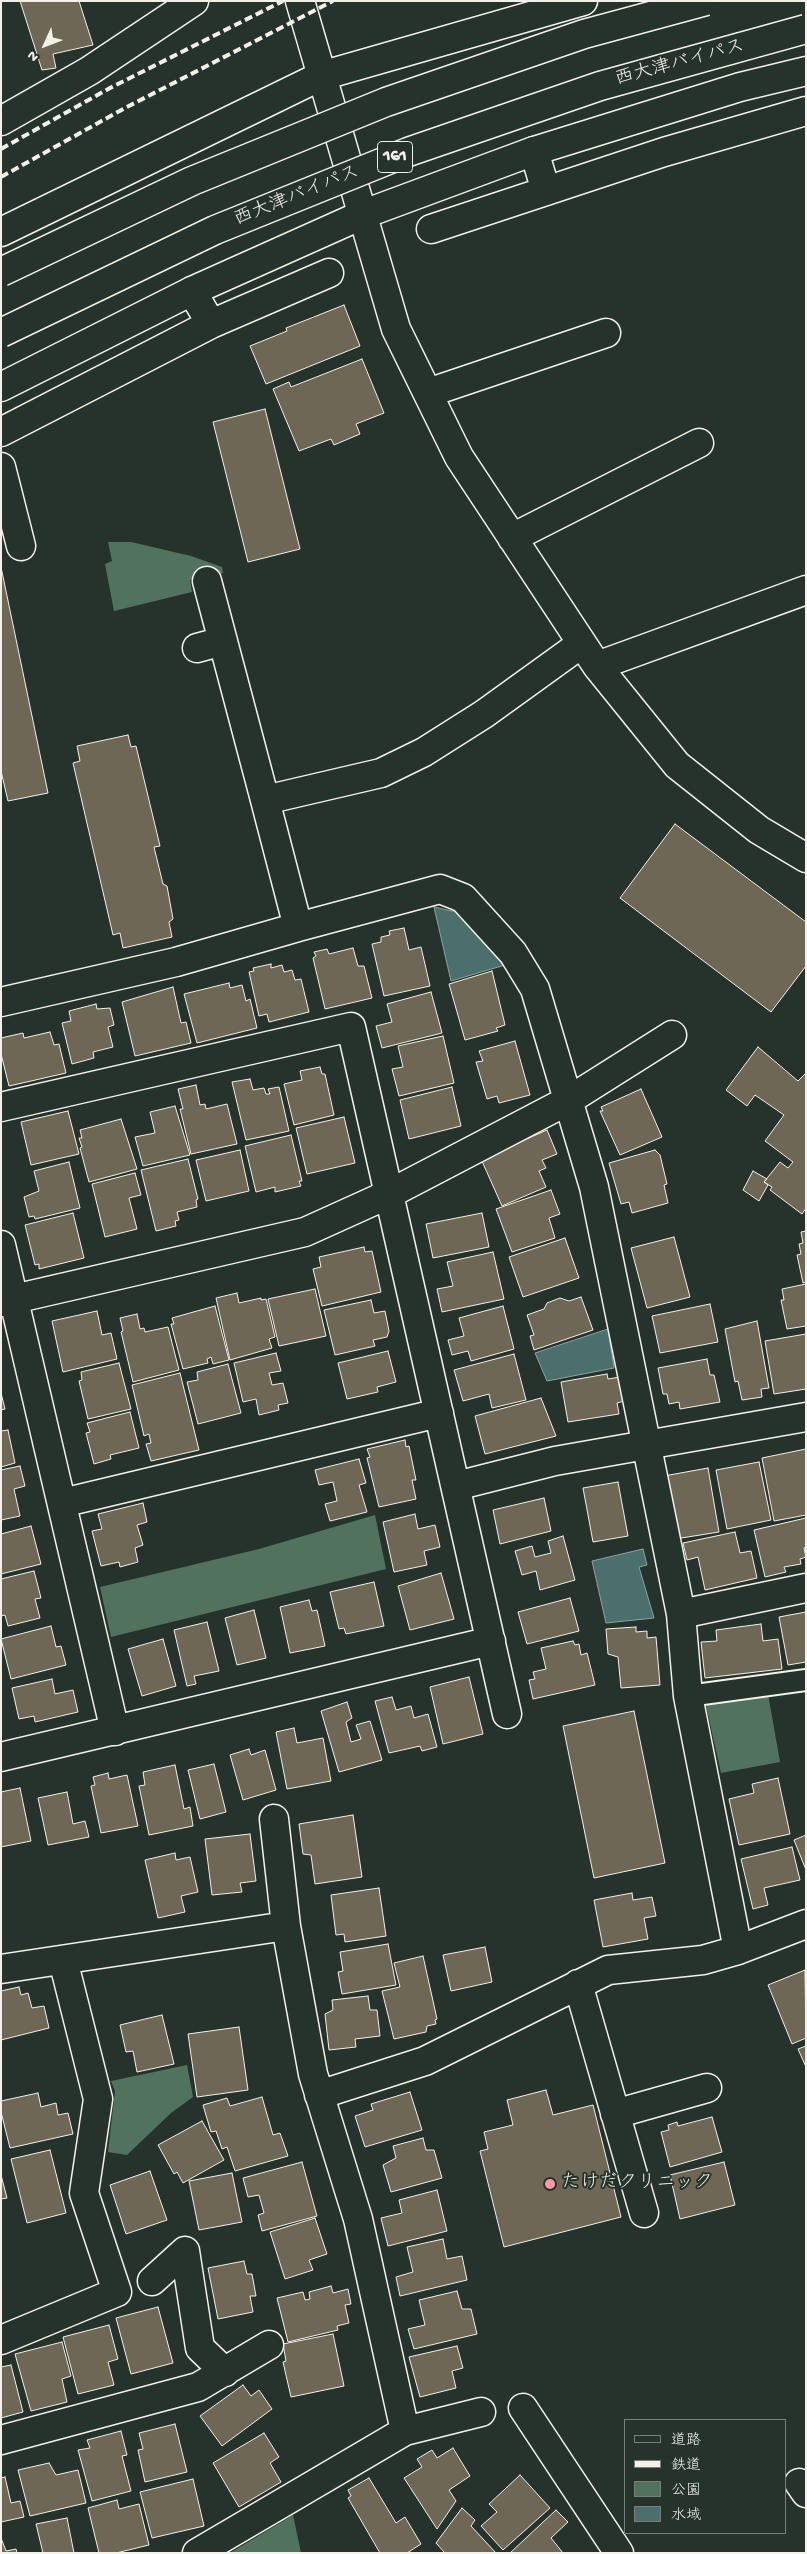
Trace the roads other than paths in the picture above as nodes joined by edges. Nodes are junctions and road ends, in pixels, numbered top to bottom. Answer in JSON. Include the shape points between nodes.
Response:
{"nodes":[{"id":1,"x":194,"y":1,"type":"edge"},
{"id":2,"x":300,"y":1,"type":"edge"},
{"id":3,"x":583,"y":1,"type":"edge"},
{"id":4,"x":706,"y":1,"type":"edge"},
{"id":5,"x":806,"y":29,"type":"edge"},
{"id":6,"x":806,"y":71,"type":"edge"},
{"id":7,"x":320,"y":76,"type":"junction"},
{"id":8,"x":806,"y":111,"type":"edge"},
{"id":9,"x":1,"y":121,"type":"edge"},
{"id":10,"x":534,"y":151,"type":"junction"},
{"id":11,"x":546,"y":191,"type":"junction"},
{"id":12,"x":364,"y":214,"type":"junction"},
{"id":13,"x":431,"y":229,"type":"dead end"},
{"id":14,"x":1,"y":232,"type":"edge"},
{"id":15,"x":1,"y":272,"type":"edge"},
{"id":16,"x":329,"y":274,"type":"dead end"},
{"id":17,"x":192,"y":291,"type":"junction"},
{"id":18,"x":211,"y":324,"type":"junction"},
{"id":19,"x":1,"y":333,"type":"edge"},
{"id":20,"x":606,"y":333,"type":"dead end"},
{"id":21,"x":1,"y":387,"type":"edge"},
{"id":22,"x":428,"y":393,"type":"junction"},
{"id":23,"x":1,"y":432,"type":"edge"},
{"id":24,"x":699,"y":443,"type":"dead end"},
{"id":25,"x":1,"y":466,"type":"edge"},
{"id":26,"x":512,"y":538,"type":"junction"},
{"id":27,"x":21,"y":546,"type":"dead end"},
{"id":28,"x":207,"y":581,"type":"dead end"},
{"id":29,"x":806,"y":590,"type":"edge"},
{"id":30,"x":223,"y":641,"type":"junction"},
{"id":31,"x":581,"y":644,"type":"junction"},
{"id":32,"x":197,"y":648,"type":"dead end"},
{"id":33,"x":597,"y":666,"type":"junction"},
{"id":34,"x":265,"y":800,"type":"junction"},
{"id":35,"x":806,"y":858,"type":"edge"},
{"id":36,"x":298,"y":927,"type":"junction"},
{"id":37,"x":1,"y":1002,"type":"edge"},
{"id":38,"x":672,"y":1035,"type":"dead end"},
{"id":39,"x":569,"y":1100,"type":"junction"},
{"id":40,"x":1,"y":1106,"type":"edge"},
{"id":41,"x":389,"y":1194,"type":"junction"},
{"id":42,"x":1,"y":1245,"type":"edge"},
{"id":43,"x":8,"y":1301,"type":"edge"},
{"id":44,"x":439,"y":1413,"type":"junction"},
{"id":45,"x":806,"y":1417,"type":"edge"},
{"id":46,"x":648,"y":1446,"type":"junction"},
{"id":47,"x":456,"y":1486,"type":"junction"},
{"id":48,"x":62,"y":1503,"type":"junction"},
{"id":49,"x":806,"y":1588,"type":"edge"},
{"id":50,"x":681,"y":1614,"type":"junction"},
{"id":51,"x":491,"y":1641,"type":"junction"},
{"id":52,"x":806,"y":1680,"type":"edge"},
{"id":53,"x":688,"y":1696,"type":"junction"},
{"id":54,"x":508,"y":1714,"type":"dead end"},
{"id":55,"x":115,"y":1731,"type":"junction"},
{"id":56,"x":1,"y":1757,"type":"edge"},
{"id":57,"x":274,"y":1819,"type":"dead end"},
{"id":58,"x":806,"y":1924,"type":"edge"},
{"id":59,"x":286,"y":1926,"type":"junction"},
{"id":60,"x":738,"y":1950,"type":"junction"},
{"id":61,"x":63,"y":1960,"type":"junction"},
{"id":62,"x":1,"y":1969,"type":"edge"},
{"id":63,"x":578,"y":1984,"type":"junction"},
{"id":64,"x":707,"y":2088,"type":"dead end"},
{"id":65,"x":319,"y":2095,"type":"junction"},
{"id":66,"x":615,"y":2114,"type":"junction"},
{"id":67,"x":644,"y":2213,"type":"dead end"},
{"id":68,"x":152,"y":2280,"type":"dead end"},
{"id":69,"x":1,"y":2340,"type":"edge"},
{"id":70,"x":269,"y":2345,"type":"dead end"},
{"id":71,"x":224,"y":2372,"type":"junction"},
{"id":72,"x":523,"y":2408,"type":"dead end"},
{"id":73,"x":482,"y":2412,"type":"dead end"},
{"id":74,"x":405,"y":2431,"type":"junction"},
{"id":75,"x":1,"y":2440,"type":"edge"},
{"id":76,"x":197,"y":2553,"type":"edge"},
{"id":77,"x":619,"y":2553,"type":"edge"}],
"edges":[{"from":1,"to":9,"type":"main road","via":[[89,71]]},
{"from":2,"to":7,"type":"main road"},
{"from":3,"to":7,"type":"main road"},
{"from":4,"to":15,"type":"main road","bridge":true,"via":[[584,34],[386,102],[192,181]]},
{"from":5,"to":19,"type":"main road","name":"西大津バイパス","number":"161","bridge":true,"via":[[600,86],[408,152],[215,230]]},
{"from":6,"to":10,"type":"main road","via":[[740,87]]},
{"from":7,"to":12,"type":"main road"},
{"from":7,"to":14,"type":"main road"},
{"from":8,"to":11,"type":"main road","via":[[664,152]]},
{"from":10,"to":11,"type":"main road"},
{"from":10,"to":12,"type":"main road"},
{"from":11,"to":13,"type":"main road"},
{"from":12,"to":17,"type":"main road"},
{"from":12,"to":22,"type":"main road","via":[[396,329]]},
{"from":16,"to":18,"type":"main road"},
{"from":17,"to":18,"type":"main road"},
{"from":17,"to":21,"type":"main road"},
{"from":18,"to":23,"type":"main road"},
{"from":20,"to":22,"type":"main road"},
{"from":22,"to":26,"type":"main road","via":[[459,457]]},
{"from":24,"to":26,"type":"main road"},
{"from":25,"to":27,"type":"main road"},
{"from":26,"to":31,"type":"main road"},
{"from":28,"to":30,"type":"main road"},
{"from":29,"to":33,"type":"main road"},
{"from":30,"to":32,"type":"main road"},
{"from":30,"to":34,"type":"main road"},
{"from":31,"to":33,"type":"main road"},
{"from":31,"to":34,"type":"main road","via":[[484,714],[424,752],[381,773]]},
{"from":33,"to":35,"type":"main road","via":[[677,764],[759,830]]},
{"from":34,"to":36,"type":"main road"},
{"from":36,"to":37,"type":"main road","via":[[176,962]]},
{"from":36,"to":39,"type":"main road","via":[[440,889],[463,898],[514,953],[535,989]]},
{"from":38,"to":39,"type":"main road"},
{"from":39,"to":41,"type":"main road"},
{"from":39,"to":46,"type":"main road","via":[[594,1187]]},
{"from":40,"to":41,"type":"main road","via":[[350,1027]]},
{"from":41,"to":43,"type":"main road","via":[[305,1232]]},
{"from":41,"to":44,"type":"main road"},
{"from":42,"to":43,"type":"main road"},
{"from":43,"to":48,"type":"main road"},
{"from":44,"to":47,"type":"main road"},
{"from":44,"to":48,"type":"main road"},
{"from":45,"to":46,"type":"main road"},
{"from":46,"to":47,"type":"main road","via":[[555,1461]]},
{"from":46,"to":50,"type":"main road"},
{"from":47,"to":51,"type":"main road"},
{"from":48,"to":55,"type":"main road"},
{"from":49,"to":50,"type":"main road"},
{"from":50,"to":53,"type":"main road"},
{"from":51,"to":54,"type":"main road"},
{"from":51,"to":55,"type":"main road"},
{"from":52,"to":53,"type":"lane"},
{"from":53,"to":60,"type":"main road"},
{"from":55,"to":56,"type":"main road"},
{"from":57,"to":59,"type":"main road"},
{"from":58,"to":60,"type":"main road"},
{"from":59,"to":61,"type":"main road"},
{"from":59,"to":65,"type":"main road"},
{"from":60,"to":63,"type":"main road","via":[[703,1960],[608,1970]]},
{"from":61,"to":62,"type":"main road"},
{"from":61,"to":69,"type":"main road","via":[[98,2099],[84,2193],[117,2292]]},
{"from":63,"to":65,"type":"main road","via":[[426,2061]]},
{"from":63,"to":66,"type":"main road"},
{"from":64,"to":66,"type":"main road"},
{"from":65,"to":74,"type":"main road","via":[[358,2219]]},
{"from":66,"to":67,"type":"main road"},
{"from":68,"to":71,"type":"main road","via":[[185,2251],[200,2348]]},
{"from":70,"to":71,"type":"main road"},
{"from":71,"to":75,"type":"main road","via":[[198,2387]]},
{"from":72,"to":77,"type":"main road"},
{"from":73,"to":74,"type":"main road"},
{"from":74,"to":76,"type":"main road"}]}
